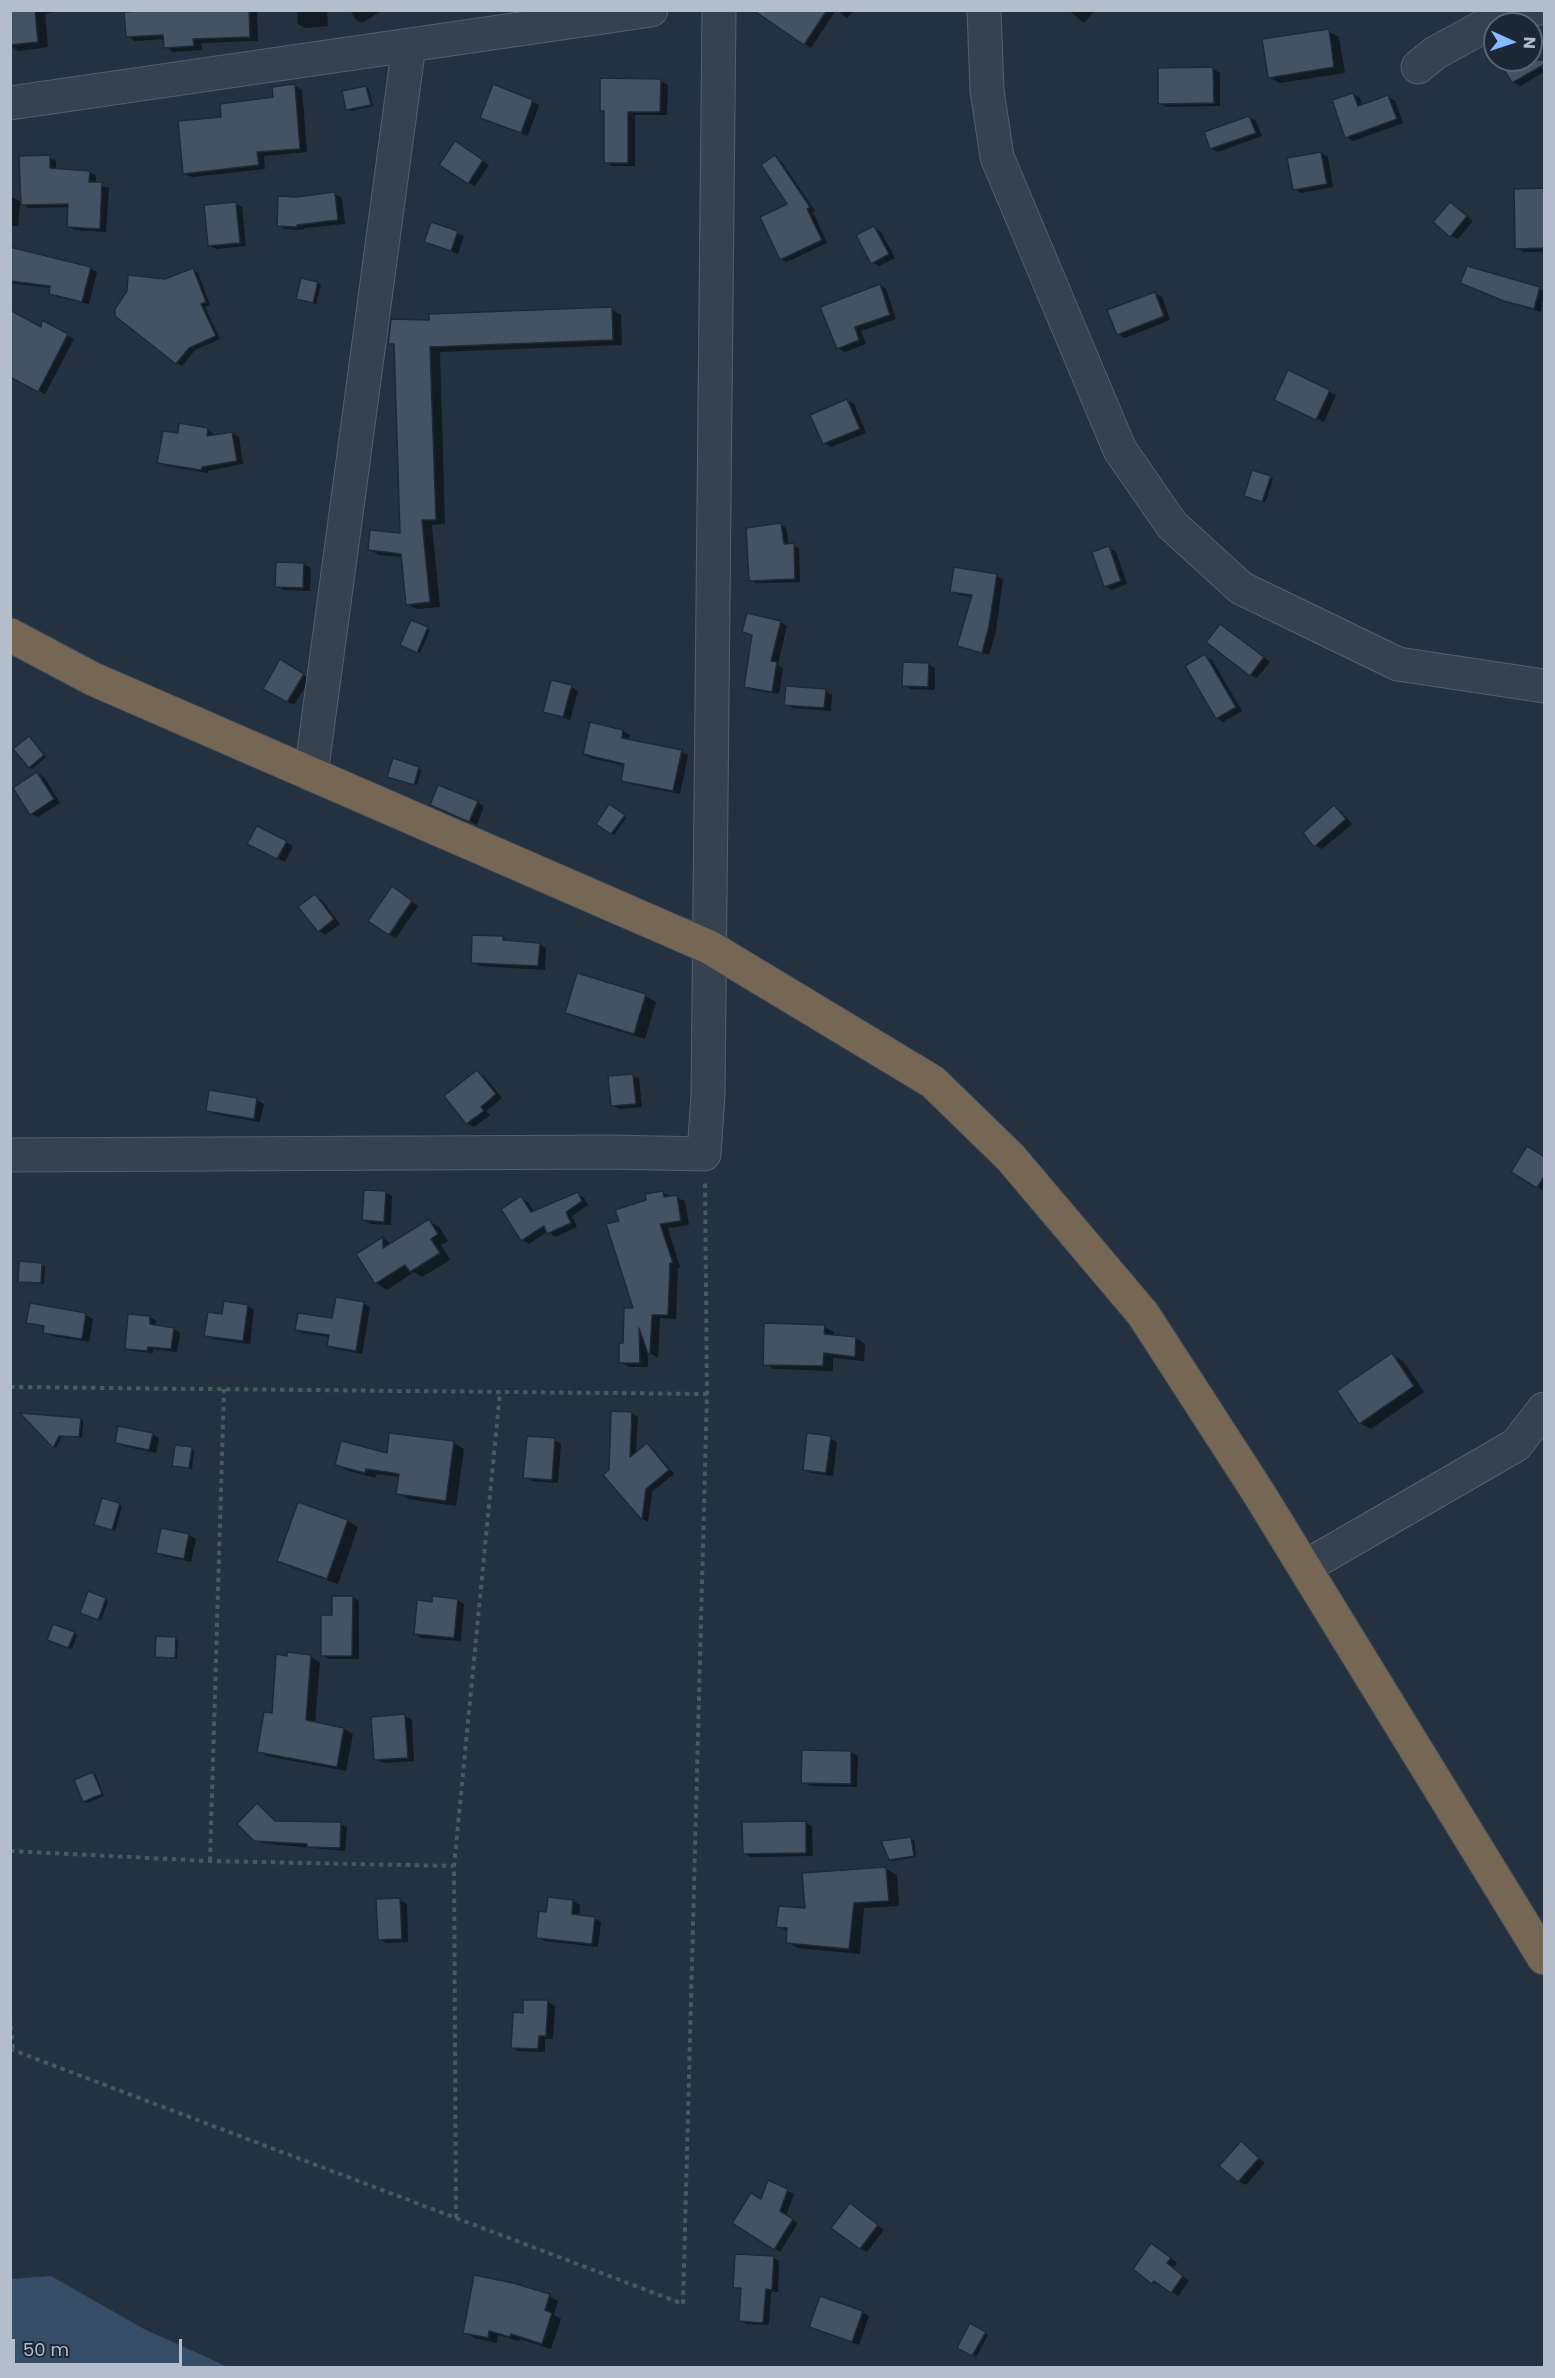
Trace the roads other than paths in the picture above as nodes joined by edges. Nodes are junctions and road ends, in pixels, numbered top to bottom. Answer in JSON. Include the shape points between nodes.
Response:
{"nodes":[{"id":1,"x":651,"y":10,"type":"edge"},
{"id":2,"x":719,"y":10,"type":"edge"},
{"id":3,"x":984,"y":10,"type":"edge"},
{"id":4,"x":1533,"y":10,"type":"edge"},
{"id":5,"x":479,"y":23,"type":"edge"},
{"id":6,"x":409,"y":45,"type":"junction"},
{"id":7,"x":1419,"y":67,"type":"dead end"},
{"id":8,"x":10,"y":103,"type":"edge"},
{"id":9,"x":10,"y":634,"type":"edge"},
{"id":10,"x":1545,"y":686,"type":"edge"},
{"id":11,"x":311,"y":774,"type":"junction"},
{"id":12,"x":709,"y":947,"type":"junction"},
{"id":13,"x":10,"y":1155,"type":"edge"},
{"id":14,"x":1545,"y":1409,"type":"edge"},
{"id":15,"x":1305,"y":1567,"type":"junction"},
{"id":16,"x":1545,"y":1958,"type":"edge"}],
"edges":[{"from":1,"to":5,"type":"street"},
{"from":2,"to":12,"type":"street"},
{"from":3,"to":10,"type":"street","via":[[987,90],[997,157],[1120,450],[1172,525],[1241,588],[1398,664]]},
{"from":4,"to":7,"type":"street","via":[[1499,18],[1435,53]]},
{"from":5,"to":6,"type":"street"},
{"from":6,"to":8,"type":"street"},
{"from":6,"to":11,"type":"street"},
{"from":9,"to":11,"type":"highway","via":[[93,679]]},
{"from":11,"to":12,"type":"highway"},
{"from":12,"to":13,"type":"street","via":[[704,1154]]},
{"from":12,"to":15,"type":"highway","via":[[933,1082],[1011,1158],[1143,1314]]},
{"from":14,"to":15,"type":"street","via":[[1516,1445]]},
{"from":15,"to":16,"type":"highway"}]}
